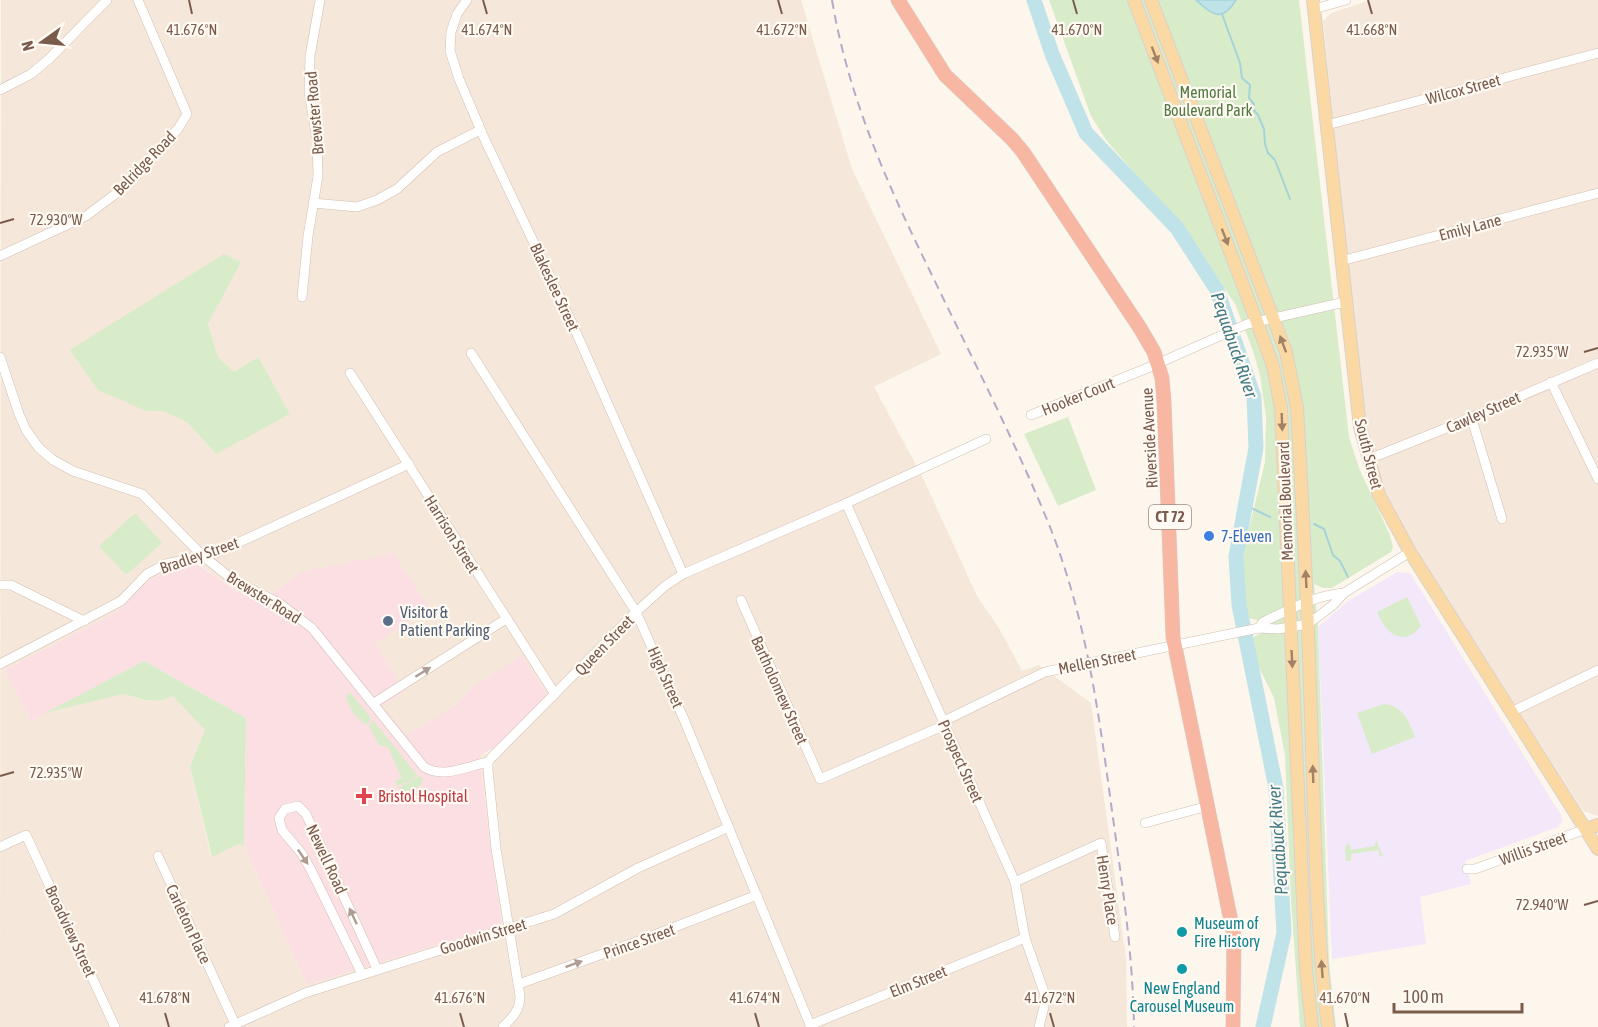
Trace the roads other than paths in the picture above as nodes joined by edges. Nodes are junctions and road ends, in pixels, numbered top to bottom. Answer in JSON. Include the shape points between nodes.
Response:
{"nodes":[{"id":1,"x":108,"y":0,"type":"edge"},
{"id":2,"x":138,"y":0,"type":"edge"},
{"id":3,"x":320,"y":0,"type":"edge"},
{"id":4,"x":467,"y":0,"type":"edge"},
{"id":5,"x":898,"y":0,"type":"edge"},
{"id":6,"x":1134,"y":0,"type":"edge"},
{"id":7,"x":1151,"y":0,"type":"edge"},
{"id":8,"x":1346,"y":0,"type":"edge"},
{"id":9,"x":1313,"y":5,"type":"edge"},
{"id":10,"x":1598,"y":53,"type":"edge"},
{"id":11,"x":0,"y":90,"type":"edge"},
{"id":12,"x":1327,"y":125,"type":"junction"},
{"id":13,"x":480,"y":130,"type":"junction"},
{"id":14,"x":1598,"y":193,"type":"edge"},
{"id":15,"x":313,"y":203,"type":"junction"},
{"id":16,"x":0,"y":256,"type":"edge"},
{"id":17,"x":1341,"y":261,"type":"junction"},
{"id":18,"x":302,"y":297,"type":"dead end"},
{"id":19,"x":1345,"y":302,"type":"junction"},
{"id":20,"x":1273,"y":318,"type":"junction"},
{"id":21,"x":1257,"y":322,"type":"junction"},
{"id":22,"x":471,"y":353,"type":"dead end"},
{"id":23,"x":0,"y":357,"type":"edge"},
{"id":24,"x":1158,"y":363,"type":"junction"},
{"id":25,"x":1598,"y":363,"type":"edge"},
{"id":26,"x":350,"y":373,"type":"dead end"},
{"id":27,"x":1551,"y":382,"type":"junction"},
{"id":28,"x":1031,"y":415,"type":"dead end"},
{"id":29,"x":1471,"y":416,"type":"junction"},
{"id":30,"x":986,"y":439,"type":"dead end"},
{"id":31,"x":1367,"y":458,"type":"junction"},
{"id":32,"x":409,"y":464,"type":"junction"},
{"id":33,"x":1598,"y":479,"type":"edge"},
{"id":34,"x":846,"y":503,"type":"junction"},
{"id":35,"x":1502,"y":519,"type":"dead end"},
{"id":36,"x":1410,"y":552,"type":"junction"},
{"id":37,"x":203,"y":556,"type":"junction"},
{"id":38,"x":683,"y":574,"type":"junction"},
{"id":39,"x":0,"y":585,"type":"edge"},
{"id":40,"x":1344,"y":593,"type":"junction"},
{"id":41,"x":741,"y":600,"type":"dead end"},
{"id":42,"x":1307,"y":602,"type":"junction"},
{"id":43,"x":1289,"y":610,"type":"junction"},
{"id":44,"x":636,"y":612,"type":"junction"},
{"id":45,"x":506,"y":620,"type":"junction"},
{"id":46,"x":84,"y":621,"type":"junction"},
{"id":47,"x":1308,"y":624,"type":"junction"},
{"id":48,"x":1258,"y":628,"type":"junction"},
{"id":49,"x":1290,"y":628,"type":"junction"},
{"id":50,"x":1175,"y":646,"type":"junction"},
{"id":51,"x":0,"y":664,"type":"edge"},
{"id":52,"x":1598,"y":670,"type":"edge"},
{"id":53,"x":555,"y":694,"type":"junction"},
{"id":54,"x":374,"y":703,"type":"junction"},
{"id":55,"x":1511,"y":712,"type":"junction"},
{"id":56,"x":944,"y":723,"type":"junction"},
{"id":57,"x":488,"y":762,"type":"junction"},
{"id":58,"x":820,"y":779,"type":"joint"},
{"id":59,"x":1208,"y":806,"type":"junction"},
{"id":60,"x":1145,"y":823,"type":"dead end"},
{"id":61,"x":729,"y":827,"type":"junction"},
{"id":62,"x":1592,"y":827,"type":"edge"},
{"id":63,"x":0,"y":847,"type":"edge"},
{"id":64,"x":1598,"y":849,"type":"edge"},
{"id":65,"x":158,"y":856,"type":"dead end"},
{"id":66,"x":1467,"y":869,"type":"dead end"},
{"id":67,"x":1015,"y":882,"type":"junction"},
{"id":68,"x":757,"y":895,"type":"junction"},
{"id":69,"x":509,"y":929,"type":"junction"},
{"id":70,"x":1115,"y":937,"type":"dead end"},
{"id":71,"x":1025,"y":938,"type":"junction"},
{"id":72,"x":377,"y":969,"type":"junction"},
{"id":73,"x":363,"y":974,"type":"junction"},
{"id":74,"x":519,"y":984,"type":"junction"},
{"id":75,"x":516,"y":1015,"type":"junction"},
{"id":76,"x":238,"y":1025,"type":"edge"},
{"id":77,"x":810,"y":1026,"type":"edge"},
{"id":78,"x":115,"y":1027,"type":"edge"},
{"id":79,"x":503,"y":1027,"type":"edge"},
{"id":80,"x":518,"y":1027,"type":"edge"},
{"id":81,"x":1039,"y":1027,"type":"edge"},
{"id":82,"x":1233,"y":1027,"type":"edge"},
{"id":83,"x":1312,"y":1027,"type":"edge"},
{"id":84,"x":1328,"y":1027,"type":"edge"}],
"edges":[{"from":1,"to":11,"type":"street","via":[[31,74]]},
{"from":2,"to":16,"type":"street","name":"Belridge Road","via":[[187,114],[178,129],[114,195],[86,216]]},
{"from":3,"to":15,"type":"street","name":"Brewster Road","via":[[310,56],[309,92],[318,176]]},
{"from":4,"to":13,"type":"street","name":"Blakeslee Street","via":[[451,32],[450,51]]},
{"from":5,"to":24,"type":"highway","name":"Riverside Avenue","number":"CT 72","via":[[945,75],[1023,152],[1140,328]]},
{"from":6,"to":21,"type":"main road","name":"Memorial Boulevard","one_way":true},
{"from":7,"to":20,"type":"main road","name":"Memorial Boulevard"},
{"from":8,"to":9,"type":"street"},
{"from":9,"to":12,"type":"main road","name":"South Street"},
{"from":10,"to":12,"type":"street","name":"Wilcox Street"},
{"from":12,"to":17,"type":"main road","name":"South Street"},
{"from":13,"to":15,"type":"street","via":[[437,152],[397,189],[377,200],[357,207]]},
{"from":13,"to":38,"type":"street","name":"Blakeslee Street","via":[[572,323]]},
{"from":14,"to":17,"type":"street","name":"Emily Lane"},
{"from":15,"to":18,"type":"street","name":"Brewster Road"},
{"from":17,"to":19,"type":"main road","name":"South Street"},
{"from":19,"to":20,"type":"street","name":"Hooker Court"},
{"from":19,"to":31,"type":"main road","name":"South Street"},
{"from":20,"to":21,"type":"street","name":"Hooker Court"},
{"from":42,"to":20,"type":"main road","name":"Memorial Boulevard","one_way":true,"via":[[1297,408],[1286,352]]},
{"from":21,"to":24,"type":"street","name":"Hooker Court"},
{"from":21,"to":43,"type":"main road","name":"Memorial Boulevard","one_way":true,"via":[[1273,366],[1281,408]]},
{"from":22,"to":44,"type":"street","name":"High Street"},
{"from":23,"to":37,"type":"street","name":"Brewster Road","via":[[19,414],[39,448],[73,471],[142,494]]},
{"from":24,"to":28,"type":"street","name":"Hooker Court"},
{"from":24,"to":50,"type":"highway","name":"Riverside Avenue","number":"CT 72","via":[[1164,401]]},
{"from":25,"to":27,"type":"street","name":"Cawley Street"},
{"from":26,"to":32,"type":"street","name":"Harrison Street"},
{"from":27,"to":29,"type":"street","name":"Cawley Street"},
{"from":27,"to":33,"type":"street"},
{"from":29,"to":31,"type":"street","name":"Cawley Street"},
{"from":29,"to":35,"type":"street"},
{"from":30,"to":34,"type":"street","name":"Queen Street"},
{"from":31,"to":36,"type":"main road","name":"South Street","via":[[1379,495]]},
{"from":32,"to":37,"type":"street","name":"Bradley Street"},
{"from":32,"to":45,"type":"street","name":"Harrison Street"},
{"from":34,"to":38,"type":"street","name":"Queen Street"},
{"from":34,"to":56,"type":"street","name":"Prospect Street"},
{"from":36,"to":40,"type":"street","name":"Mellen Street"},
{"from":36,"to":55,"type":"main road","name":"South Street"},
{"from":37,"to":46,"type":"street","name":"Bradley Street","via":[[166,564],[147,574],[121,602]]},
{"from":37,"to":54,"type":"street","name":"Brewster Road","via":[[233,580],[279,603],[312,628]]},
{"from":38,"to":44,"type":"street","name":"Queen Street"},
{"from":39,"to":46,"type":"street","via":[[11,585]]},
{"from":40,"to":42,"type":"street","name":"Mellen Street"},
{"from":40,"to":47,"type":"street","name":"Mellen Street"},
{"from":41,"to":58,"type":"street","name":"Bartholomew Street"},
{"from":42,"to":43,"type":"street","name":"Mellen Street"},
{"from":42,"to":47,"type":"main road","name":"Memorial Boulevard"},
{"from":43,"to":48,"type":"street","name":"Mellen Street"},
{"from":43,"to":49,"type":"main road","name":"Memorial Boulevard"},
{"from":44,"to":53,"type":"street","name":"Queen Street"},
{"from":44,"to":61,"type":"street","name":"High Street"},
{"from":45,"to":53,"type":"street","name":"Harrison Street"},
{"from":54,"to":45,"type":"street","one_way":true},
{"from":46,"to":51,"type":"street","name":"Bradley Street"},
{"from":47,"to":49,"type":"street","name":"Mellen Street"},
{"from":84,"to":47,"type":"main road","name":"Memorial Boulevard","one_way":true,"via":[[1317,895]]},
{"from":48,"to":49,"type":"street","name":"Mellen Street"},
{"from":48,"to":50,"type":"street","name":"Mellen Street"},
{"from":49,"to":83,"type":"main road","name":"Memorial Boulevard","one_way":true,"via":[[1305,958]]},
{"from":50,"to":56,"type":"street","name":"Mellen Street","via":[[1045,672]]},
{"from":50,"to":59,"type":"highway","name":"Riverside Avenue","number":"CT 72"},
{"from":52,"to":55,"type":"street"},
{"from":53,"to":57,"type":"street","name":"Queen Street"},
{"from":54,"to":57,"type":"street","name":"Brewster Road","via":[[419,762],[430,770],[444,772]]},
{"from":55,"to":62,"type":"main road","name":"South Street"},
{"from":56,"to":58,"type":"street","name":"Mellen Street"},
{"from":56,"to":67,"type":"street","name":"Prospect Street"},
{"from":57,"to":69,"type":"street"},
{"from":59,"to":60,"type":"street"},
{"from":59,"to":82,"type":"highway","name":"Riverside Avenue","number":"CT 72","via":[[1234,936]]},
{"from":61,"to":68,"type":"street","name":"High Street"},
{"from":61,"to":69,"type":"street","name":"Goodwin Street","via":[[638,868],[554,914]]},
{"from":62,"to":64,"type":"main road","name":"South Street"},
{"from":62,"to":66,"type":"street","name":"Willis Street","via":[[1475,870]]},
{"from":63,"to":78,"type":"street","name":"Broadview Street","via":[[26,835]]},
{"from":65,"to":76,"type":"street","name":"Carleton Place"},
{"from":67,"to":70,"type":"street","name":"Henry Place","via":[[1101,843]]},
{"from":67,"to":71,"type":"street","name":"Prospect Street"},
{"from":74,"to":68,"type":"street","name":"Prince Street","one_way":true},
{"from":68,"to":77,"type":"street","name":"High Street"},
{"from":69,"to":72,"type":"street","name":"Goodwin Street"},
{"from":69,"to":74,"type":"street"},
{"from":71,"to":77,"type":"street","name":"Elm Street"},
{"from":71,"to":81,"type":"street","name":"Prospect Street","via":[[1044,992]]},
{"from":72,"to":73,"type":"street","name":"Goodwin Street"},
{"from":72,"to":73,"type":"street","name":"Newell Road","one_way":true,"via":[[306,814],[298,806],[286,808],[279,818],[282,830],[307,862]]},
{"from":73,"to":76,"type":"street","name":"Goodwin Street","via":[[305,993]]},
{"from":74,"to":75,"type":"street"},
{"from":75,"to":79,"type":"street"},
{"from":75,"to":80,"type":"street"}]}
